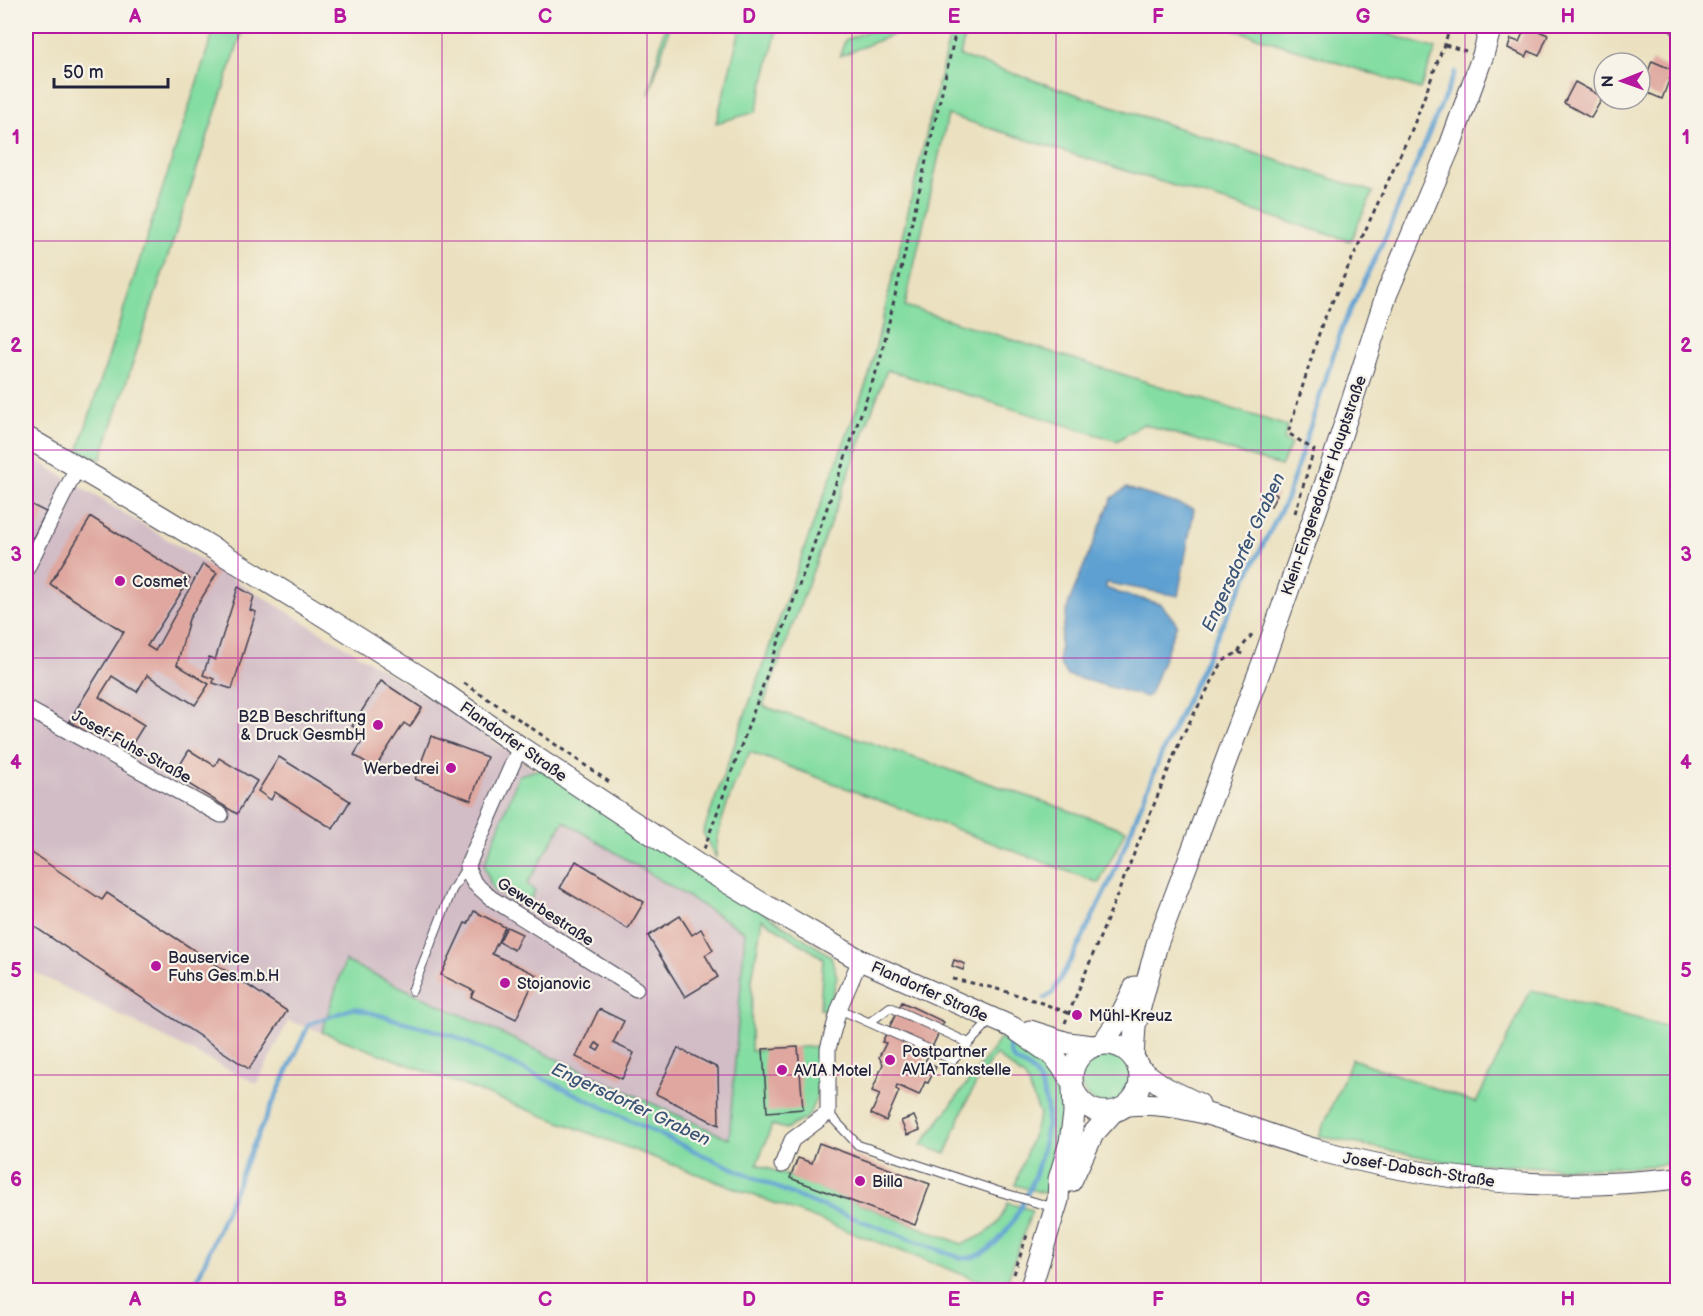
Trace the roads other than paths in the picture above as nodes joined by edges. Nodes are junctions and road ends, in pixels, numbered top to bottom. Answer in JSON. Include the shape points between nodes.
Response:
{"nodes":[{"id":1,"x":1491,"y":26,"type":"edge"},
{"id":2,"x":26,"y":437,"type":"edge"},
{"id":3,"x":77,"y":468,"type":"junction"},
{"id":4,"x":26,"y":570,"type":"edge"},
{"id":5,"x":26,"y":708,"type":"edge"},
{"id":6,"x":520,"y":747,"type":"junction"},
{"id":7,"x":221,"y":815,"type":"dead end"},
{"id":8,"x":467,"y":867,"type":"junction"},
{"id":9,"x":1157,"y":944,"type":"junction"},
{"id":10,"x":860,"y":960,"type":"junction"},
{"id":11,"x":636,"y":989,"type":"dead end"},
{"id":12,"x":412,"y":991,"type":"dead end"},
{"id":13,"x":839,"y":1009,"type":"junction"},
{"id":14,"x":993,"y":1018,"type":"junction"},
{"id":15,"x":870,"y":1023,"type":"junction"},
{"id":16,"x":1012,"y":1027,"type":"junction"},
{"id":17,"x":969,"y":1043,"type":"junction"},
{"id":18,"x":1097,"y":1045,"type":"junction"},
{"id":19,"x":1136,"y":1063,"type":"junction"},
{"id":20,"x":1072,"y":1084,"type":"junction"},
{"id":21,"x":1120,"y":1109,"type":"junction"},
{"id":22,"x":828,"y":1113,"type":"junction"},
{"id":23,"x":1237,"y":1123,"type":"junction"},
{"id":24,"x":782,"y":1165,"type":"dead end"},
{"id":25,"x":1677,"y":1178,"type":"edge"},
{"id":26,"x":1049,"y":1203,"type":"junction"},
{"id":27,"x":1030,"y":1290,"type":"edge"}],
"edges":[{"from":1,"to":9,"type":"main road","name":"Klein-Engersdorfer Hauptstraße","via":[[1450,146],[1387,293],[1263,662]]},
{"from":2,"to":3,"type":"main road","name":"Flandorfer Straße"},
{"from":3,"to":4,"type":"street"},
{"from":3,"to":6,"type":"main road","name":"Flandorfer Straße","via":[[332,621]]},
{"from":5,"to":7,"type":"street","name":"Josef-Fuhs-Straße"},
{"from":6,"to":8,"type":"street"},
{"from":6,"to":10,"type":"main road","name":"Flandorfer Straße","via":[[702,856]]},
{"from":8,"to":11,"type":"street","name":"Gewerbestraße","via":[[474,883],[491,898]]},
{"from":8,"to":12,"type":"lane","via":[[452,890]]},
{"from":9,"to":18,"type":"main road","via":[[1118,1021]]},
{"from":9,"to":19,"type":"main road","via":[[1135,1026]]},
{"from":10,"to":13,"type":"street"},
{"from":10,"to":14,"type":"main road","name":"Flandorfer Straße"},
{"from":13,"to":15,"type":"lane"},
{"from":13,"to":22,"type":"street","via":[[828,1049]]},
{"from":14,"to":16,"type":"main road","name":"Flandorfer Straße"},
{"from":14,"to":17,"type":"lane"},
{"from":15,"to":17,"type":"lane","via":[[890,1007]]},
{"from":15,"to":17,"type":"lane","via":[[953,1060]]},
{"from":16,"to":18,"type":"main road","name":"Flandorfer Straße","via":[[1061,1041]]},
{"from":16,"to":20,"type":"main road","name":"Flandorfer Straße","via":[[1054,1056]]},
{"from":18,"to":19,"type":"main road","via":[[1116,1046]]},
{"from":18,"to":20,"type":"main road","via":[[1077,1059]]},
{"from":19,"to":21,"type":"main road","via":[[1138,1089],[1134,1098]]},
{"from":19,"to":23,"type":"main road","name":"Josef-Dabsch-Straße","via":[[1166,1088]]},
{"from":20,"to":21,"type":"main road","via":[[1086,1107],[1098,1112]]},
{"from":20,"to":26,"type":"main road","via":[[1073,1128]]},
{"from":21,"to":23,"type":"main road","name":"Josef-Dabsch-Straße","via":[[1166,1105]]},
{"from":21,"to":26,"type":"main road","via":[[1093,1134],[1071,1183]]},
{"from":22,"to":24,"type":"street","via":[[792,1140]]},
{"from":22,"to":26,"type":"lane","via":[[858,1145],[1018,1197]]},
{"from":23,"to":25,"type":"main road","name":"Josef-Dabsch-Straße","via":[[1319,1151],[1452,1177],[1571,1185]]},
{"from":26,"to":27,"type":"main road"}]}
